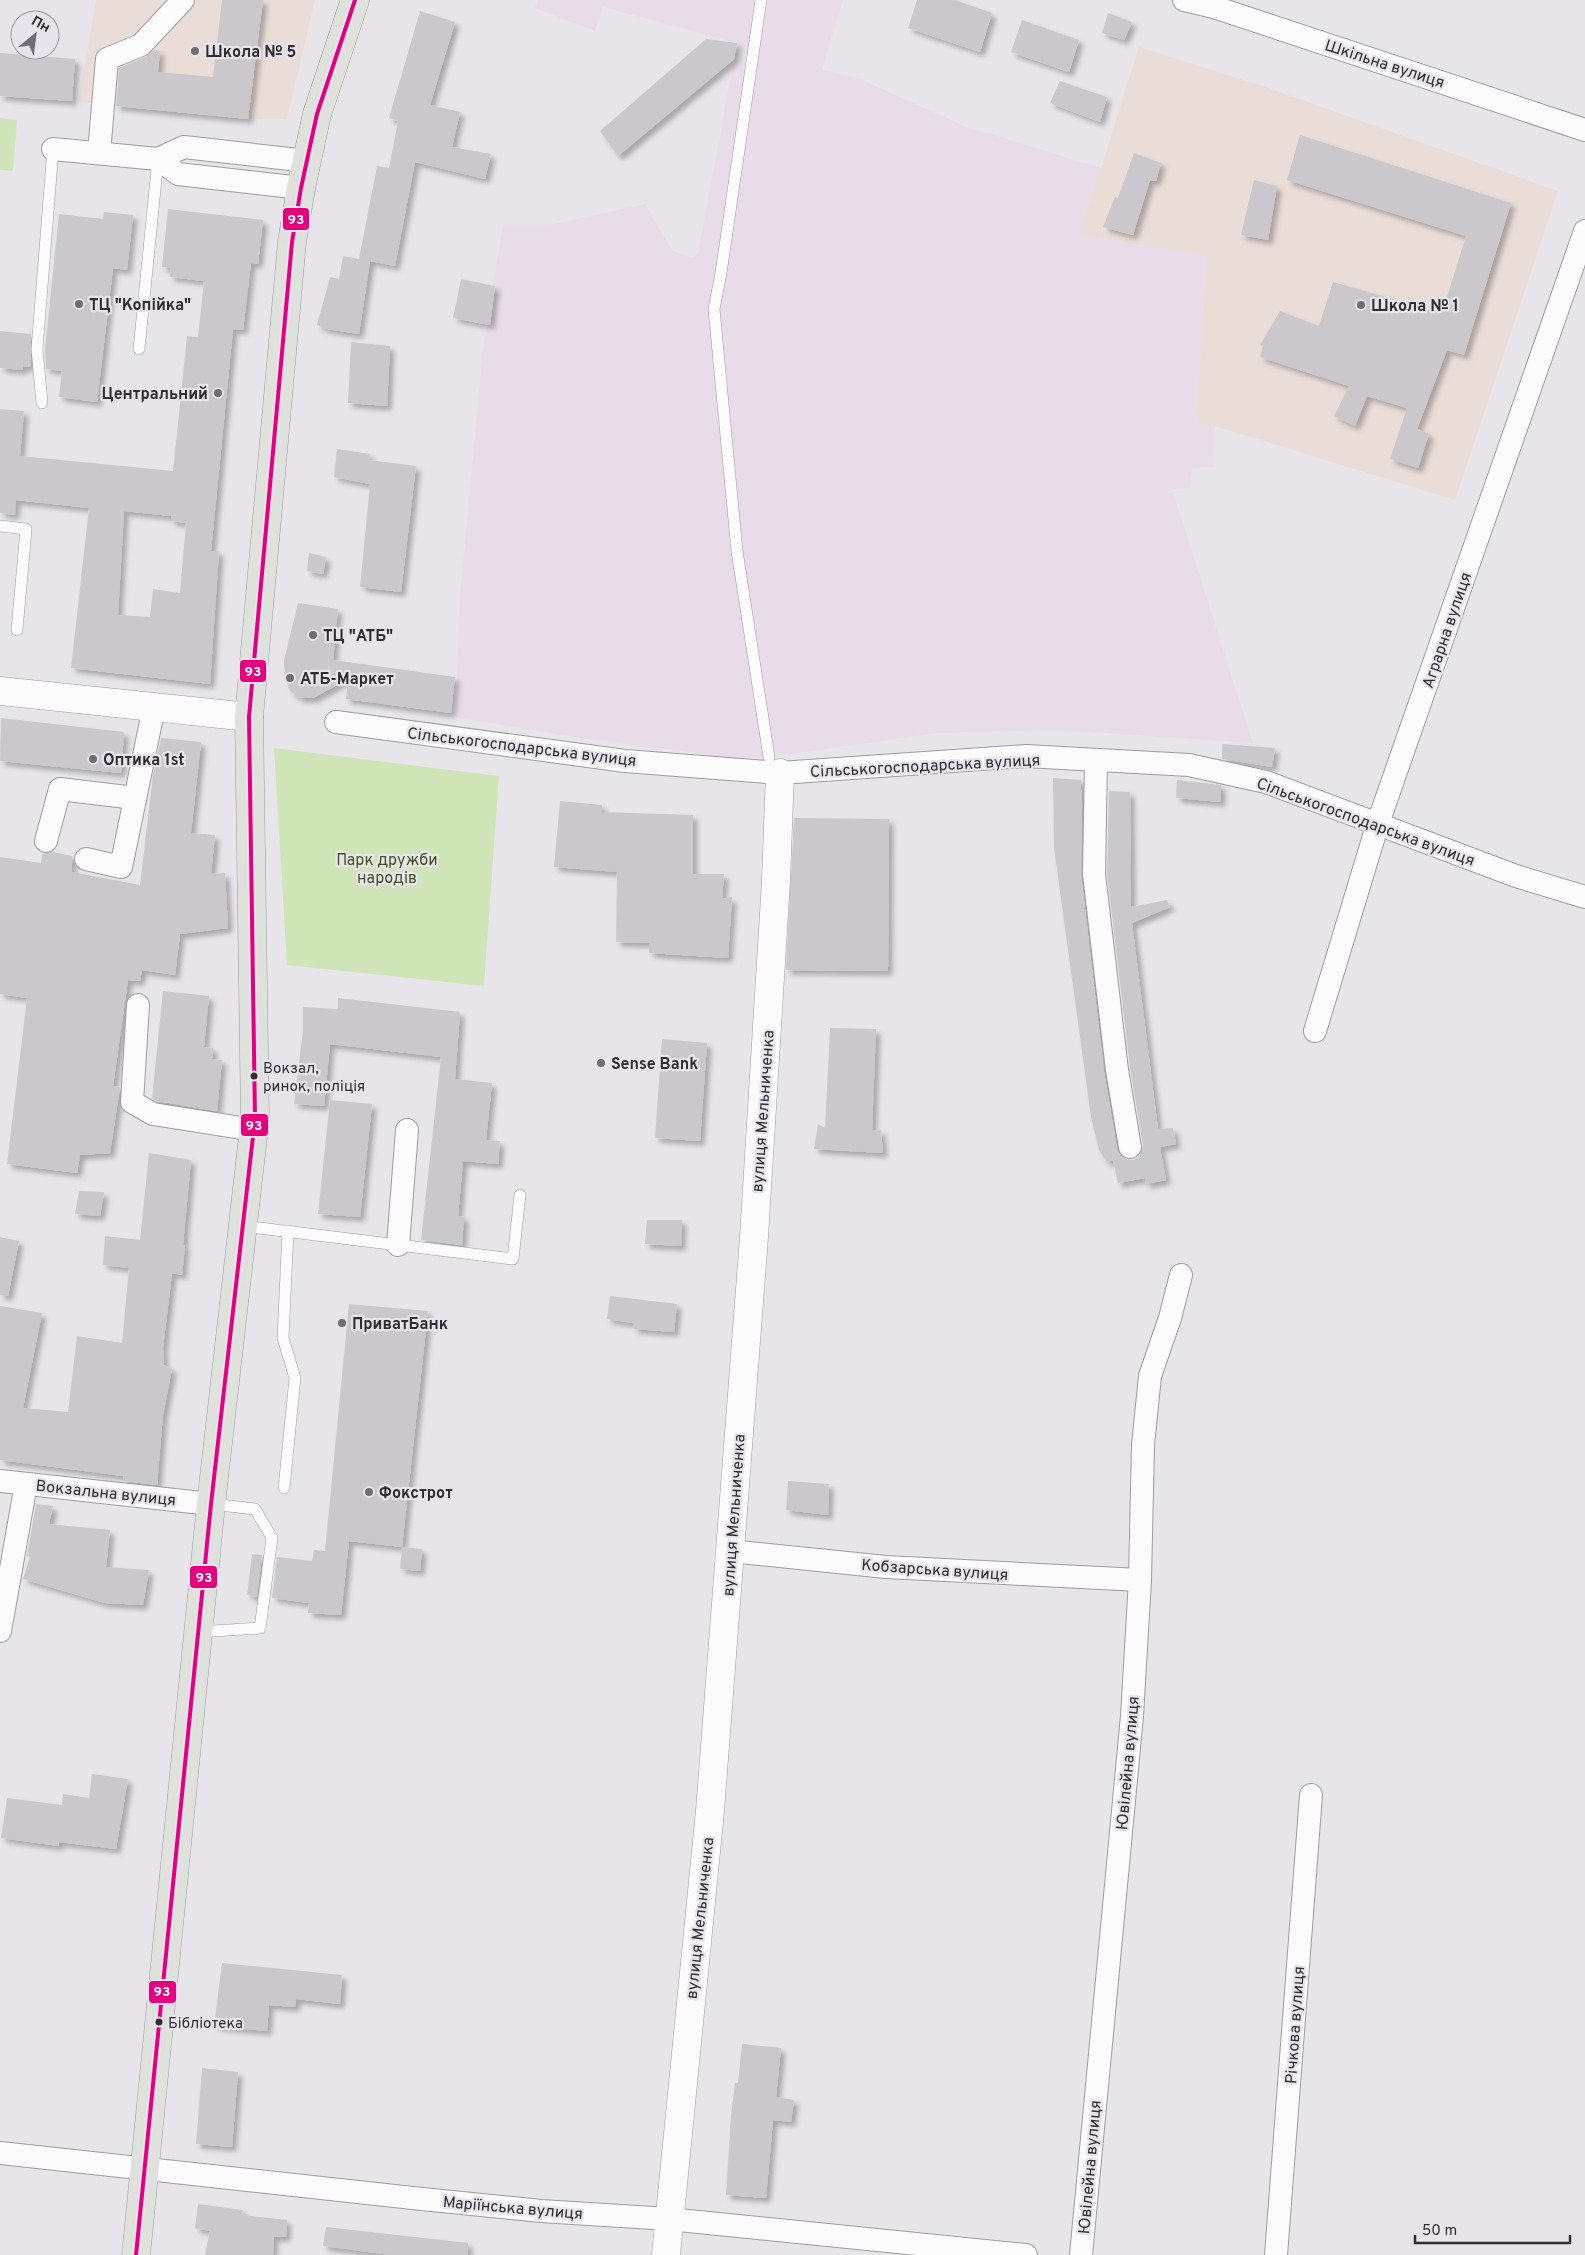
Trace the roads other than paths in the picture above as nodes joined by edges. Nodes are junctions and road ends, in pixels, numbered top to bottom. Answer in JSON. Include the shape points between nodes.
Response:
{"nodes":[{"id":1,"x":182,"y":0,"type":"edge"},
{"id":2,"x":354,"y":0,"type":"edge"},
{"id":3,"x":761,"y":0,"type":"edge"},
{"id":4,"x":1184,"y":0,"type":"edge"},
{"id":5,"x":1215,"y":4,"type":"edge"},
{"id":6,"x":1585,"y":130,"type":"edge"},
{"id":7,"x":52,"y":149,"type":"joint"},
{"id":8,"x":98,"y":153,"type":"junction"},
{"id":9,"x":158,"y":159,"type":"junction"},
{"id":10,"x":306,"y":161,"type":"junction"},
{"id":11,"x":300,"y":188,"type":"junction"},
{"id":12,"x":1585,"y":231,"type":"edge"},
{"id":13,"x":139,"y":349,"type":"dead end"},
{"id":14,"x":42,"y":402,"type":"dead end"},
{"id":15,"x":0,"y":526,"type":"edge"},
{"id":16,"x":17,"y":630,"type":"dead end"},
{"id":17,"x":0,"y":691,"type":"edge"},
{"id":18,"x":154,"y":707,"type":"junction"},
{"id":19,"x":248,"y":716,"type":"junction"},
{"id":20,"x":336,"y":722,"type":"dead end"},
{"id":21,"x":1096,"y":760,"type":"junction"},
{"id":22,"x":774,"y":765,"type":"junction"},
{"id":23,"x":135,"y":798,"type":"junction"},
{"id":24,"x":1378,"y":823,"type":"junction"},
{"id":25,"x":46,"y":841,"type":"dead end"},
{"id":26,"x":86,"y":859,"type":"dead end"},
{"id":27,"x":1585,"y":897,"type":"edge"},
{"id":28,"x":138,"y":1005,"type":"dead end"},
{"id":29,"x":1315,"y":1031,"type":"dead end"},
{"id":30,"x":254,"y":1130,"type":"junction"},
{"id":31,"x":407,"y":1130,"type":"dead end"},
{"id":32,"x":1130,"y":1147,"type":"dead end"},
{"id":33,"x":520,"y":1195,"type":"dead end"},
{"id":34,"x":243,"y":1226,"type":"junction"},
{"id":35,"x":288,"y":1232,"type":"junction"},
{"id":36,"x":398,"y":1245,"type":"junction"},
{"id":37,"x":1181,"y":1275,"type":"dead end"},
{"id":38,"x":0,"y":1481,"type":"edge"},
{"id":39,"x":26,"y":1484,"type":"junction"},
{"id":40,"x":284,"y":1488,"type":"dead end"},
{"id":41,"x":211,"y":1504,"type":"junction"},
{"id":42,"x":730,"y":1551,"type":"junction"},
{"id":43,"x":1140,"y":1580,"type":"junction"},
{"id":44,"x":0,"y":1632,"type":"edge"},
{"id":45,"x":198,"y":1632,"type":"junction"},
{"id":46,"x":1311,"y":1795,"type":"dead end"},
{"id":47,"x":0,"y":2152,"type":"edge"},
{"id":48,"x":144,"y":2169,"type":"junction"},
{"id":49,"x":669,"y":2219,"type":"junction"},
{"id":50,"x":136,"y":2255,"type":"edge"},
{"id":51,"x":666,"y":2255,"type":"edge"},
{"id":52,"x":1026,"y":2255,"type":"edge"},
{"id":53,"x":1081,"y":2255,"type":"edge"},
{"id":54,"x":1276,"y":2255,"type":"edge"}],
"edges":[{"from":1,"to":8,"type":"street","via":[[141,45],[107,59]]},
{"from":2,"to":10,"type":"main road","via":[[317,114]]},
{"from":3,"to":22,"type":"lane","via":[[714,308],[737,551]]},
{"from":4,"to":5,"type":"street","name":"Шкільна вулиця"},
{"from":5,"to":6,"type":"street","name":"Шкільна вулиця"},
{"from":7,"to":8,"type":"street"},
{"from":7,"to":14,"type":"lane","via":[[37,349]]},
{"from":8,"to":9,"type":"street"},
{"from":9,"to":10,"type":"street","via":[[184,147]]},
{"from":9,"to":11,"type":"street","via":[[178,174]]},
{"from":9,"to":13,"type":"lane"},
{"from":10,"to":11,"type":"main road"},
{"from":11,"to":19,"type":"main road","via":[[292,242]]},
{"from":12,"to":24,"type":"street","name":"Аграрна вулиця"},
{"from":15,"to":16,"type":"lane","via":[[26,528]]},
{"from":17,"to":18,"type":"street"},
{"from":18,"to":19,"type":"street"},
{"from":18,"to":23,"type":"street"},
{"from":19,"to":30,"type":"main road"},
{"from":20,"to":22,"type":"street","name":"Сільськогосподарська вулиця","via":[[626,761]]},
{"from":21,"to":22,"type":"street","name":"Сільськогосподарська вулиця","via":[[1026,756]]},
{"from":21,"to":24,"type":"street","name":"Сільськогосподарська вулиця","via":[[1189,765],[1218,771],[1266,782]]},
{"from":21,"to":32,"type":"street","via":[[1094,874],[1116,1060]]},
{"from":22,"to":42,"type":"street","name":"вулиця Мельниченка","via":[[776,881]]},
{"from":23,"to":25,"type":"street","via":[[60,789]]},
{"from":23,"to":26,"type":"street","via":[[121,867]]},
{"from":24,"to":27,"type":"street","name":"Сільськогосподарська вулиця","via":[[1516,876]]},
{"from":24,"to":29,"type":"street","name":"Аграрна вулиця"},
{"from":28,"to":30,"type":"street","via":[[132,1102],[153,1114]]},
{"from":30,"to":34,"type":"main road"},
{"from":31,"to":36,"type":"street"},
{"from":33,"to":36,"type":"lane","via":[[513,1259]]},
{"from":34,"to":35,"type":"lane"},
{"from":34,"to":41,"type":"main road"},
{"from":35,"to":36,"type":"lane"},
{"from":35,"to":40,"type":"lane","via":[[284,1338],[295,1378]]},
{"from":37,"to":43,"type":"street","name":"Ювілейна вулиця","via":[[1150,1376],[1143,1446]]},
{"from":38,"to":39,"type":"street","name":"Вокзальна вулиця"},
{"from":39,"to":41,"type":"street","name":"Вокзальна вулиця"},
{"from":39,"to":44,"type":"street"},
{"from":41,"to":45,"type":"main road"},
{"from":41,"to":45,"type":"lane","via":[[255,1509],[272,1538],[260,1628]]},
{"from":42,"to":43,"type":"street","name":"Кобзарська вулиця","via":[[886,1567]]},
{"from":42,"to":49,"type":"street","name":"вулиця Мельниченка","via":[[710,1811]]},
{"from":43,"to":53,"type":"street","name":"Ювілейна вулиця","via":[[1132,1716]]},
{"from":45,"to":48,"type":"main road"},
{"from":46,"to":54,"type":"street","name":"Річкова вулиця"},
{"from":47,"to":48,"type":"street","name":"Маріїнська вулиця"},
{"from":48,"to":49,"type":"street","name":"Маріїнська вулиця","via":[[531,2210]]},
{"from":48,"to":50,"type":"main road"},
{"from":49,"to":51,"type":"street","name":"вулиця Мельниченка"},
{"from":49,"to":52,"type":"street","name":"Маріїнська вулиця"}]}
